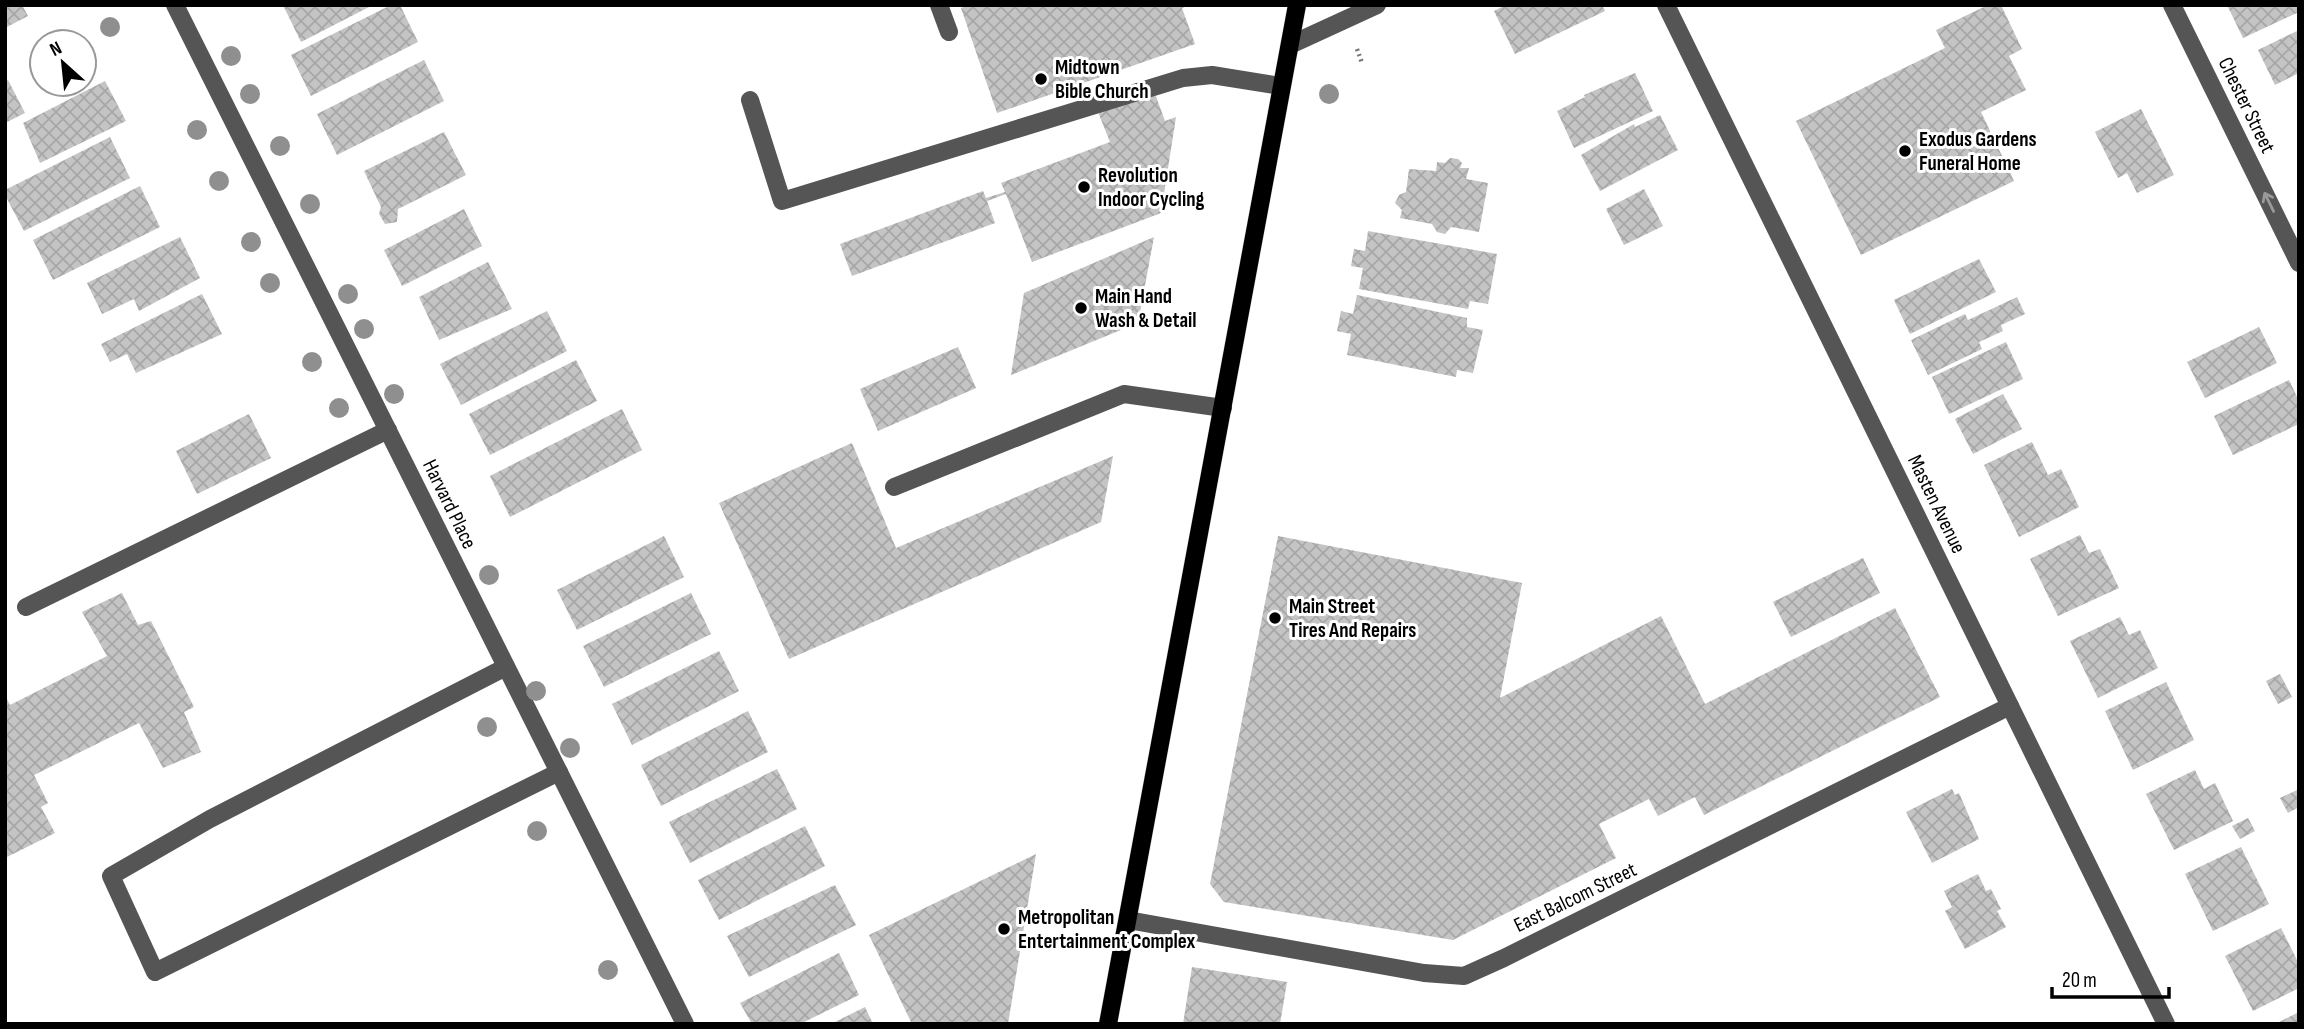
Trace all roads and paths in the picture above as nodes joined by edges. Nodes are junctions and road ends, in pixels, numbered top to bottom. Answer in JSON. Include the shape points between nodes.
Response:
{"nodes":[{"id":1,"x":175,"y":5,"type":"edge"},
{"id":2,"x":939,"y":5,"type":"edge"},
{"id":3,"x":1297,"y":5,"type":"edge"},
{"id":4,"x":1377,"y":5,"type":"edge"},
{"id":5,"x":1666,"y":5,"type":"edge"},
{"id":6,"x":2172,"y":5,"type":"edge"},
{"id":7,"x":948,"y":32,"type":"dead end"},
{"id":8,"x":1290,"y":46,"type":"junction"},
{"id":9,"x":1357,"y":49,"type":"dead end"},
{"id":10,"x":1362,"y":63,"type":"dead end"},
{"id":11,"x":1281,"y":86,"type":"junction"},
{"id":12,"x":750,"y":100,"type":"dead end"},
{"id":13,"x":2299,"y":263,"type":"edge"},
{"id":14,"x":1223,"y":408,"type":"junction"},
{"id":15,"x":388,"y":430,"type":"junction"},
{"id":16,"x":894,"y":487,"type":"dead end"},
{"id":17,"x":26,"y":607,"type":"dead end"},
{"id":18,"x":506,"y":667,"type":"junction"},
{"id":19,"x":2010,"y":706,"type":"junction"},
{"id":20,"x":559,"y":772,"type":"junction"},
{"id":21,"x":1128,"y":920,"type":"junction"},
{"id":22,"x":685,"y":1024,"type":"edge"},
{"id":23,"x":1108,"y":1024,"type":"edge"},
{"id":24,"x":2166,"y":1024,"type":"edge"}],
"edges":[{"from":1,"to":15,"type":"street","name":"Harvard Place"},
{"from":2,"to":7,"type":"street"},
{"from":3,"to":8,"type":"main road"},
{"from":4,"to":8,"type":"street"},
{"from":5,"to":19,"type":"street","name":"Masten Avenue"},
{"from":13,"to":6,"type":"street","name":"Chester Street","one_way":true},
{"from":8,"to":11,"type":"main road"},
{"from":9,"to":10,"type":"path"},
{"from":11,"to":12,"type":"street","via":[[1212,75],[1183,78],[782,201]]},
{"from":11,"to":14,"type":"main road"},
{"from":14,"to":16,"type":"street","via":[[1124,394]]},
{"from":14,"to":21,"type":"main road"},
{"from":15,"to":17,"type":"street"},
{"from":15,"to":18,"type":"street","name":"Harvard Place"},
{"from":18,"to":20,"type":"street","name":"Harvard Place"},
{"from":18,"to":20,"type":"street","via":[[210,819],[111,876],[155,972]]},
{"from":19,"to":21,"type":"street","name":"East Balcom Street","via":[[1464,976],[1424,973]]},
{"from":19,"to":24,"type":"street","name":"Masten Avenue"},
{"from":20,"to":22,"type":"street","name":"Harvard Place"},
{"from":21,"to":23,"type":"main road"}]}
